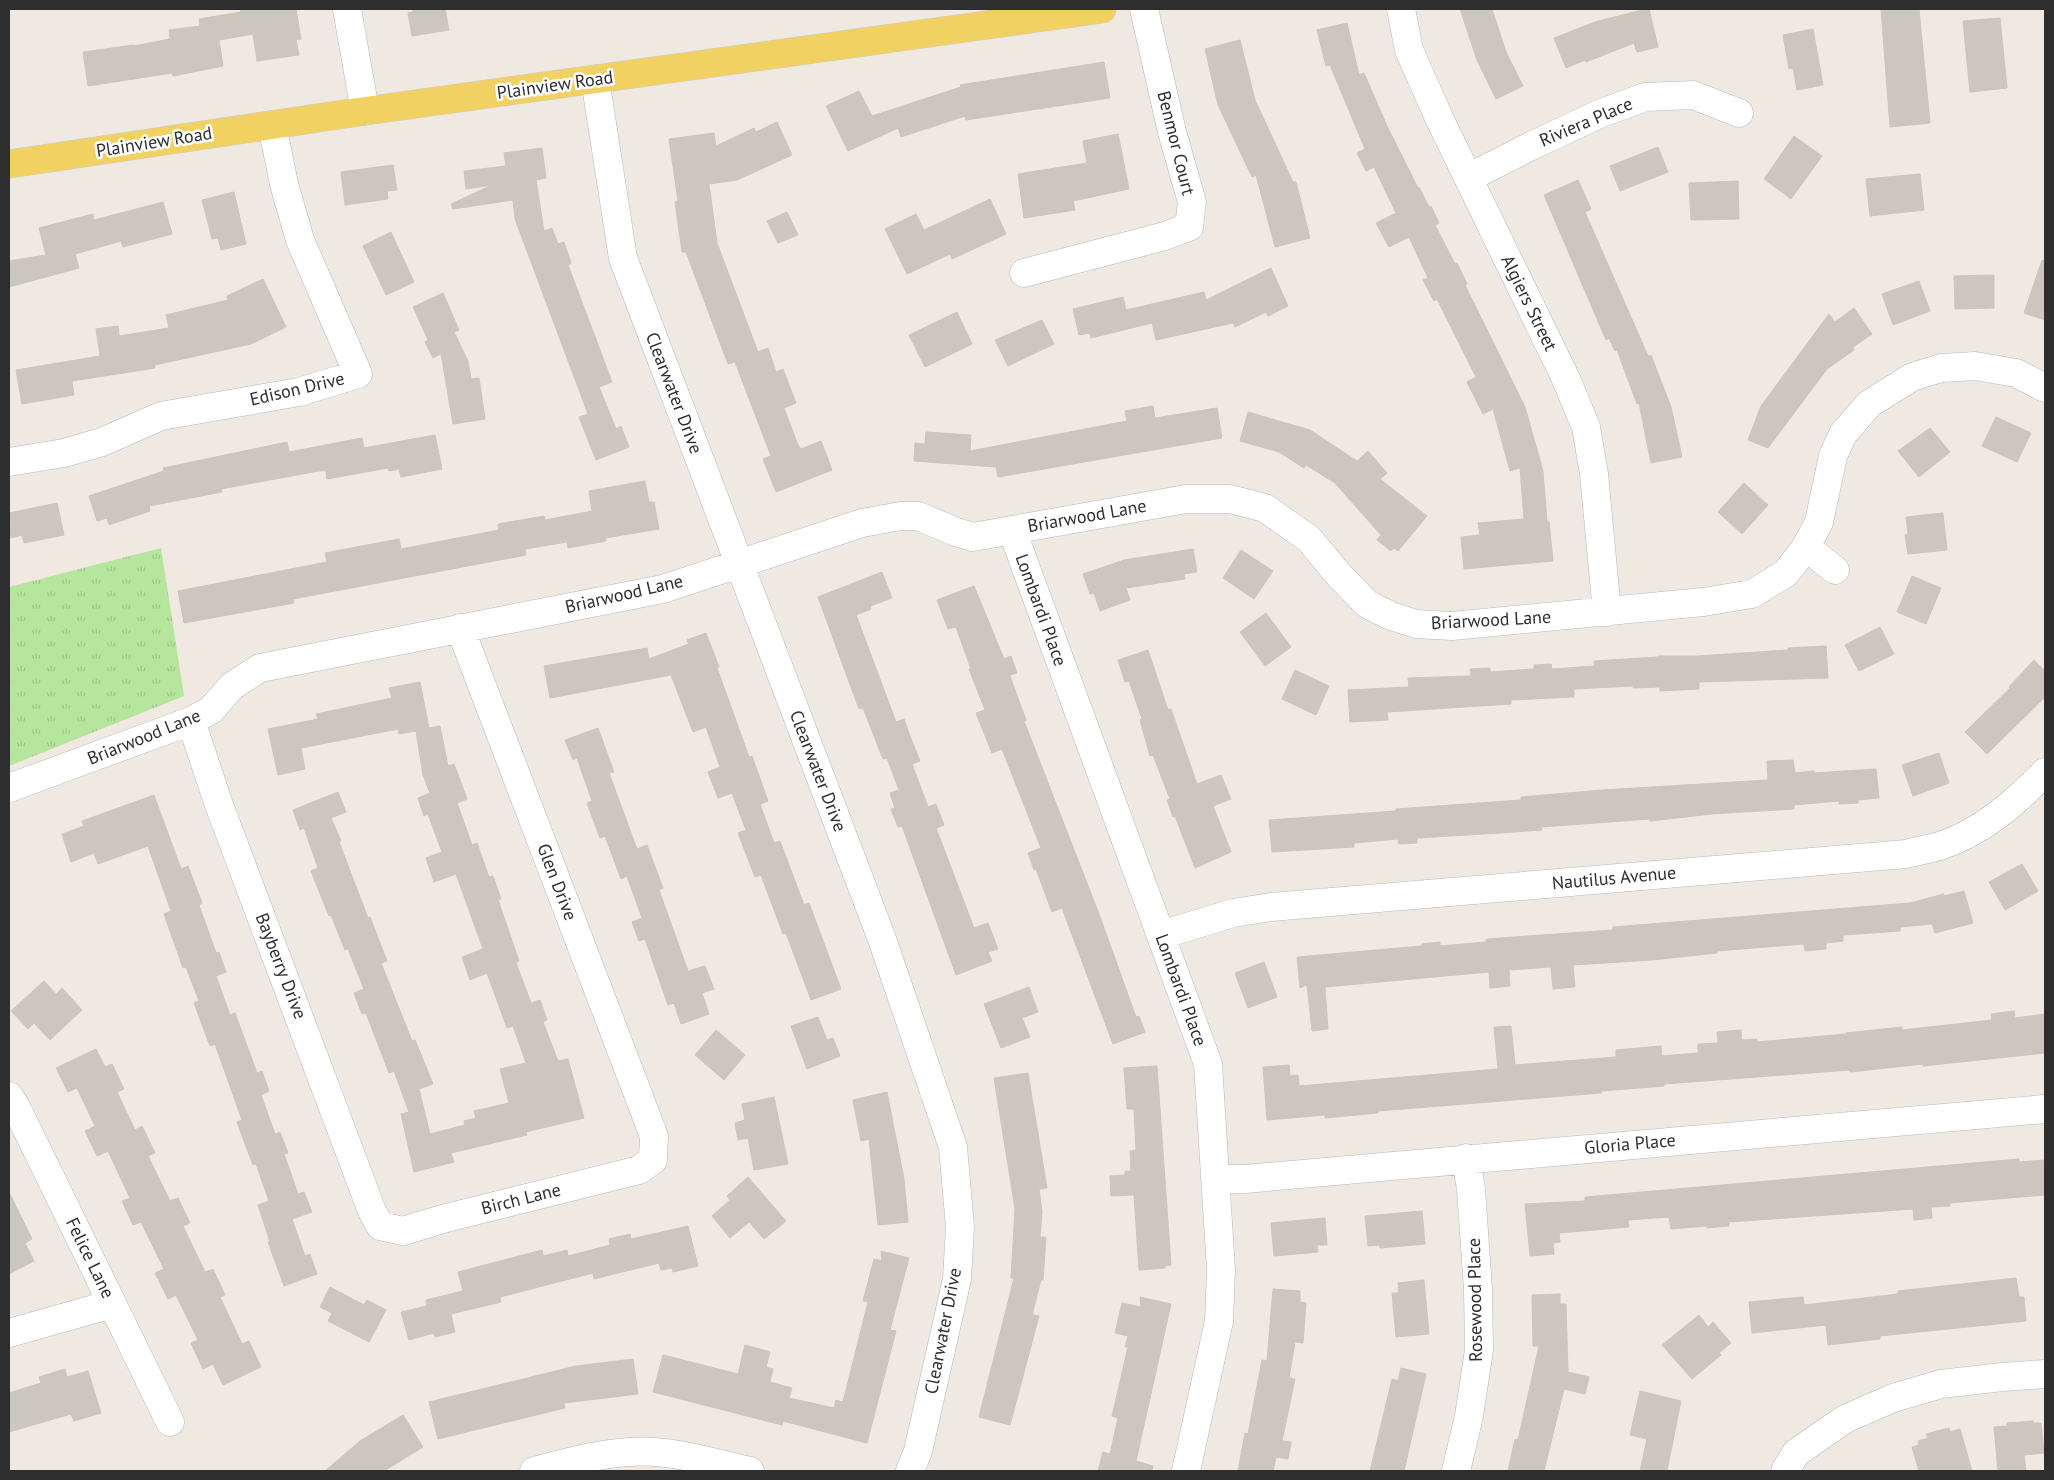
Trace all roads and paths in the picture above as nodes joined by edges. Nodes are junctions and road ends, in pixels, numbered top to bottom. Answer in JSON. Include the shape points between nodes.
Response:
{"nodes":[{"id":1,"x":347,"y":9,"type":"edge"},
{"id":2,"x":1102,"y":9,"type":"edge"},
{"id":3,"x":1144,"y":9,"type":"edge"},
{"id":4,"x":1401,"y":9,"type":"edge"},
{"id":5,"x":1012,"y":15,"type":"edge"},
{"id":6,"x":595,"y":79,"type":"junction"},
{"id":7,"x":366,"y":111,"type":"junction"},
{"id":8,"x":1739,"y":113,"type":"dead end"},
{"id":9,"x":272,"y":125,"type":"junction"},
{"id":10,"x":9,"y":164,"type":"edge"},
{"id":11,"x":1468,"y":178,"type":"junction"},
{"id":12,"x":1024,"y":273,"type":"dead end"},
{"id":13,"x":2045,"y":388,"type":"edge"},
{"id":14,"x":9,"y":462,"type":"edge"},
{"id":15,"x":1012,"y":530,"type":"junction"},
{"id":16,"x":1806,"y":547,"type":"junction"},
{"id":17,"x":739,"y":563,"type":"junction"},
{"id":18,"x":1835,"y":570,"type":"dead end"},
{"id":19,"x":1607,"y":612,"type":"junction"},
{"id":20,"x":460,"y":628,"type":"junction"},
{"id":21,"x":191,"y":721,"type":"junction"},
{"id":22,"x":2045,"y":772,"type":"edge"},
{"id":23,"x":9,"y":788,"type":"edge"},
{"id":24,"x":1160,"y":935,"type":"junction"},
{"id":25,"x":9,"y":1096,"type":"edge"},
{"id":26,"x":2045,"y":1109,"type":"edge"},
{"id":27,"x":654,"y":1136,"type":"joint"},
{"id":28,"x":1466,"y":1158,"type":"junction"},
{"id":29,"x":1216,"y":1179,"type":"junction"},
{"id":30,"x":372,"y":1211,"type":"joint"},
{"id":31,"x":112,"y":1304,"type":"junction"},
{"id":32,"x":9,"y":1333,"type":"edge"},
{"id":33,"x":2045,"y":1374,"type":"edge"},
{"id":34,"x":170,"y":1422,"type":"dead end"},
{"id":35,"x":534,"y":1471,"type":"edge"},
{"id":36,"x":750,"y":1471,"type":"edge"},
{"id":37,"x":910,"y":1471,"type":"edge"},
{"id":38,"x":1186,"y":1471,"type":"edge"},
{"id":39,"x":1456,"y":1471,"type":"edge"},
{"id":40,"x":1785,"y":1471,"type":"edge"}],
"edges":[{"from":1,"to":7,"type":"street"},
{"from":2,"to":5,"type":"main road","name":"Plainview Road"},
{"from":3,"to":12,"type":"street","name":"Benmor Court","via":[[1172,132],[1192,202],[1189,227]]},
{"from":4,"to":11,"type":"street","name":"Algiers Street","via":[[1409,50]]},
{"from":5,"to":6,"type":"main road","name":"Plainview Road"},
{"from":6,"to":7,"type":"main road","name":"Plainview Road"},
{"from":6,"to":17,"type":"street","name":"Clearwater Drive","via":[[623,258]]},
{"from":7,"to":9,"type":"main road","name":"Plainview Road"},
{"from":8,"to":11,"type":"street","name":"Riviera Place","via":[[1693,95],[1644,97],[1599,114]]},
{"from":9,"to":10,"type":"main road","name":"Plainview Road"},
{"from":9,"to":14,"type":"street","name":"Edison Drive","via":[[300,240],[358,374],[299,392],[161,416],[102,442],[64,453]]},
{"from":11,"to":19,"type":"street","name":"Algiers Street","via":[[1586,427],[1594,474]]},
{"from":13,"to":16,"type":"street","name":"Briarwood Lane","via":[[2016,373],[1975,366],[1941,368],[1912,377],[1869,404],[1844,434],[1833,456],[1819,522]]},
{"from":15,"to":17,"type":"street","name":"Briarwood Lane","via":[[973,537],[918,516],[901,516],[862,524]]},
{"from":15,"to":19,"type":"street","name":"Briarwood Lane","via":[[1186,499],[1230,498],[1265,508],[1309,539],[1367,604],[1416,624],[1452,626]]},
{"from":15,"to":24,"type":"street","name":"Lombardi Place"},
{"from":16,"to":18,"type":"street"},
{"from":16,"to":19,"type":"street","name":"Briarwood Lane","via":[[1786,573],[1752,594]]},
{"from":17,"to":20,"type":"street","name":"Briarwood Lane","via":[[663,589]]},
{"from":17,"to":37,"type":"street","name":"Clearwater Drive","via":[[885,948],[953,1147],[960,1227],[957,1279],[918,1451]]},
{"from":20,"to":21,"type":"street","name":"Briarwood Lane","via":[[260,668],[232,686],[212,710]]},
{"from":20,"to":27,"type":"street","name":"Glen Drive"},
{"from":21,"to":23,"type":"street","name":"Briarwood Lane"},
{"from":21,"to":30,"type":"street","name":"Bayberry Drive","via":[[219,805]]},
{"from":22,"to":24,"type":"street","name":"Nautilus Avenue","via":[[2017,801],[1979,828],[1941,846],[1906,854],[1272,907],[1233,913]]},
{"from":24,"to":29,"type":"street","name":"Lombardi Place","via":[[1208,1064]]},
{"from":25,"to":31,"type":"street","name":"Felice Lane"},
{"from":26,"to":28,"type":"street","name":"Gloria Place"},
{"from":27,"to":30,"type":"street","name":"Birch Lane","via":[[652,1160],[639,1170],[403,1230],[380,1226]]},
{"from":28,"to":29,"type":"street","name":"Gloria Place"},
{"from":28,"to":39,"type":"street","name":"Rosewood Place","via":[[1478,1288],[1479,1350],[1469,1416]]},
{"from":29,"to":38,"type":"street","name":"Lombardi Place","via":[[1221,1270],[1219,1321]]},
{"from":31,"to":32,"type":"street"},
{"from":31,"to":34,"type":"street","name":"Felice Lane"},
{"from":33,"to":40,"type":"street","via":[[1941,1384],[1893,1398],[1845,1419],[1796,1453]]},
{"from":35,"to":36,"type":"street","via":[[575,1460],[630,1452],[679,1455]]}]}
